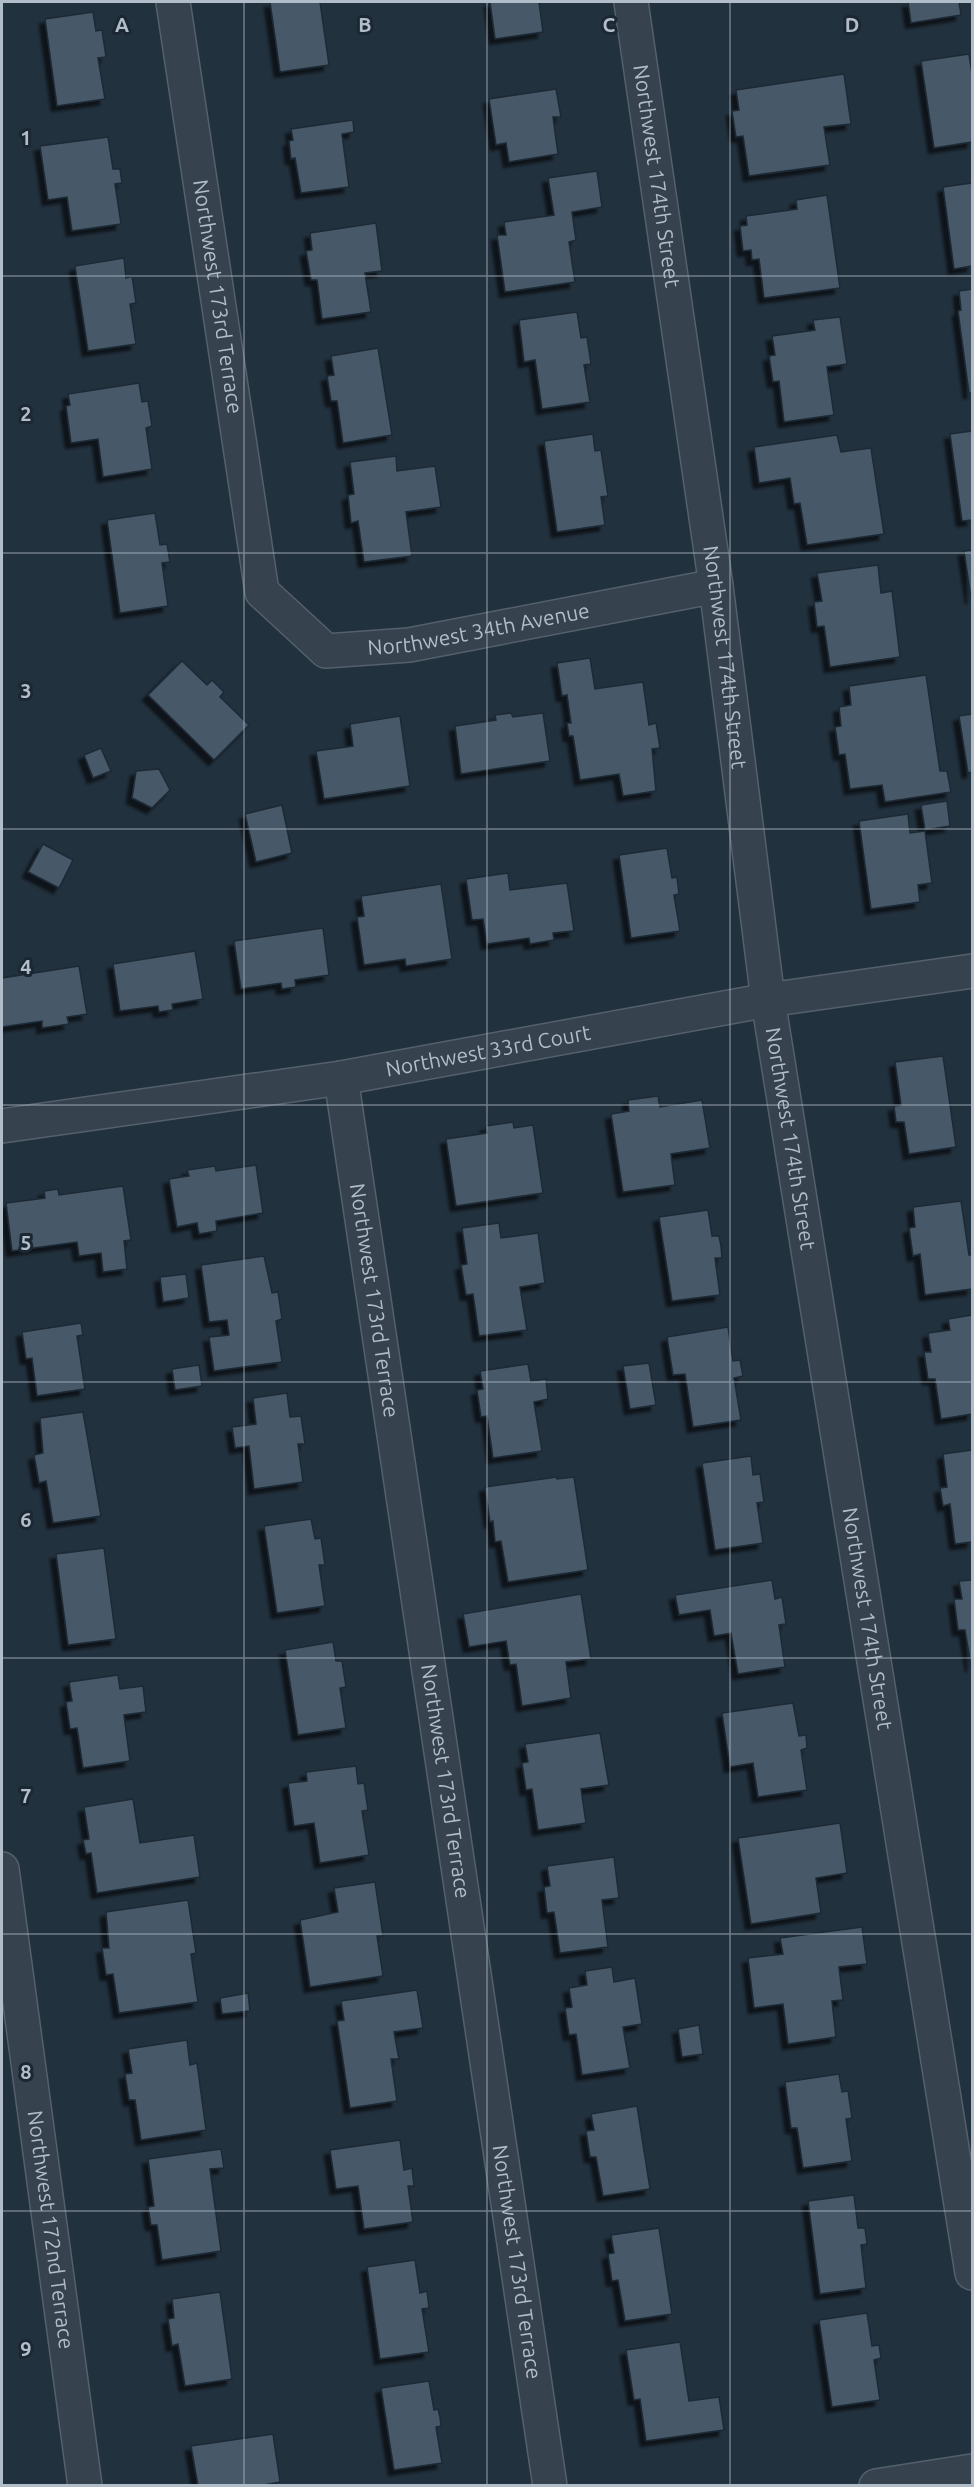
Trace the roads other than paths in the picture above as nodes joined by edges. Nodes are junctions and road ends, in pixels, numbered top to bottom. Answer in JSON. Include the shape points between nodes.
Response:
{"nodes":[{"id":1,"x":173,"y":2,"type":"edge"},
{"id":2,"x":631,"y":2,"type":"edge"},
{"id":3,"x":716,"y":586,"type":"junction"},
{"id":4,"x":262,"y":592,"type":"joint"},
{"id":5,"x":972,"y":971,"type":"edge"},
{"id":6,"x":768,"y":1000,"type":"junction"},
{"id":7,"x":341,"y":1078,"type":"junction"},
{"id":8,"x":2,"y":1126,"type":"edge"},
{"id":9,"x":2,"y":1869,"type":"edge"},
{"id":10,"x":972,"y":2273,"type":"edge"},
{"id":11,"x":972,"y":2471,"type":"edge"},
{"id":12,"x":85,"y":2486,"type":"edge"},
{"id":13,"x":550,"y":2486,"type":"edge"},
{"id":14,"x":876,"y":2486,"type":"edge"}],
"edges":[{"from":1,"to":4,"type":"street","name":"Northwest 173rd Terrace"},
{"from":2,"to":3,"type":"street","name":"Northwest 174th Street"},
{"from":3,"to":4,"type":"street","name":"Northwest 34th Avenue","via":[[409,645],[326,651]]},
{"from":3,"to":6,"type":"street","name":"Northwest 174th Street"},
{"from":5,"to":6,"type":"street","name":"Northwest 33rd Court"},
{"from":6,"to":7,"type":"street","name":"Northwest 33rd Court"},
{"from":6,"to":10,"type":"street","name":"Northwest 174th Street"},
{"from":7,"to":8,"type":"street","name":"Northwest 33rd Court"},
{"from":7,"to":13,"type":"street","name":"Northwest 173rd Terrace"},
{"from":9,"to":12,"type":"street","name":"Northwest 172nd Terrace"},
{"from":11,"to":14,"type":"street"}]}
